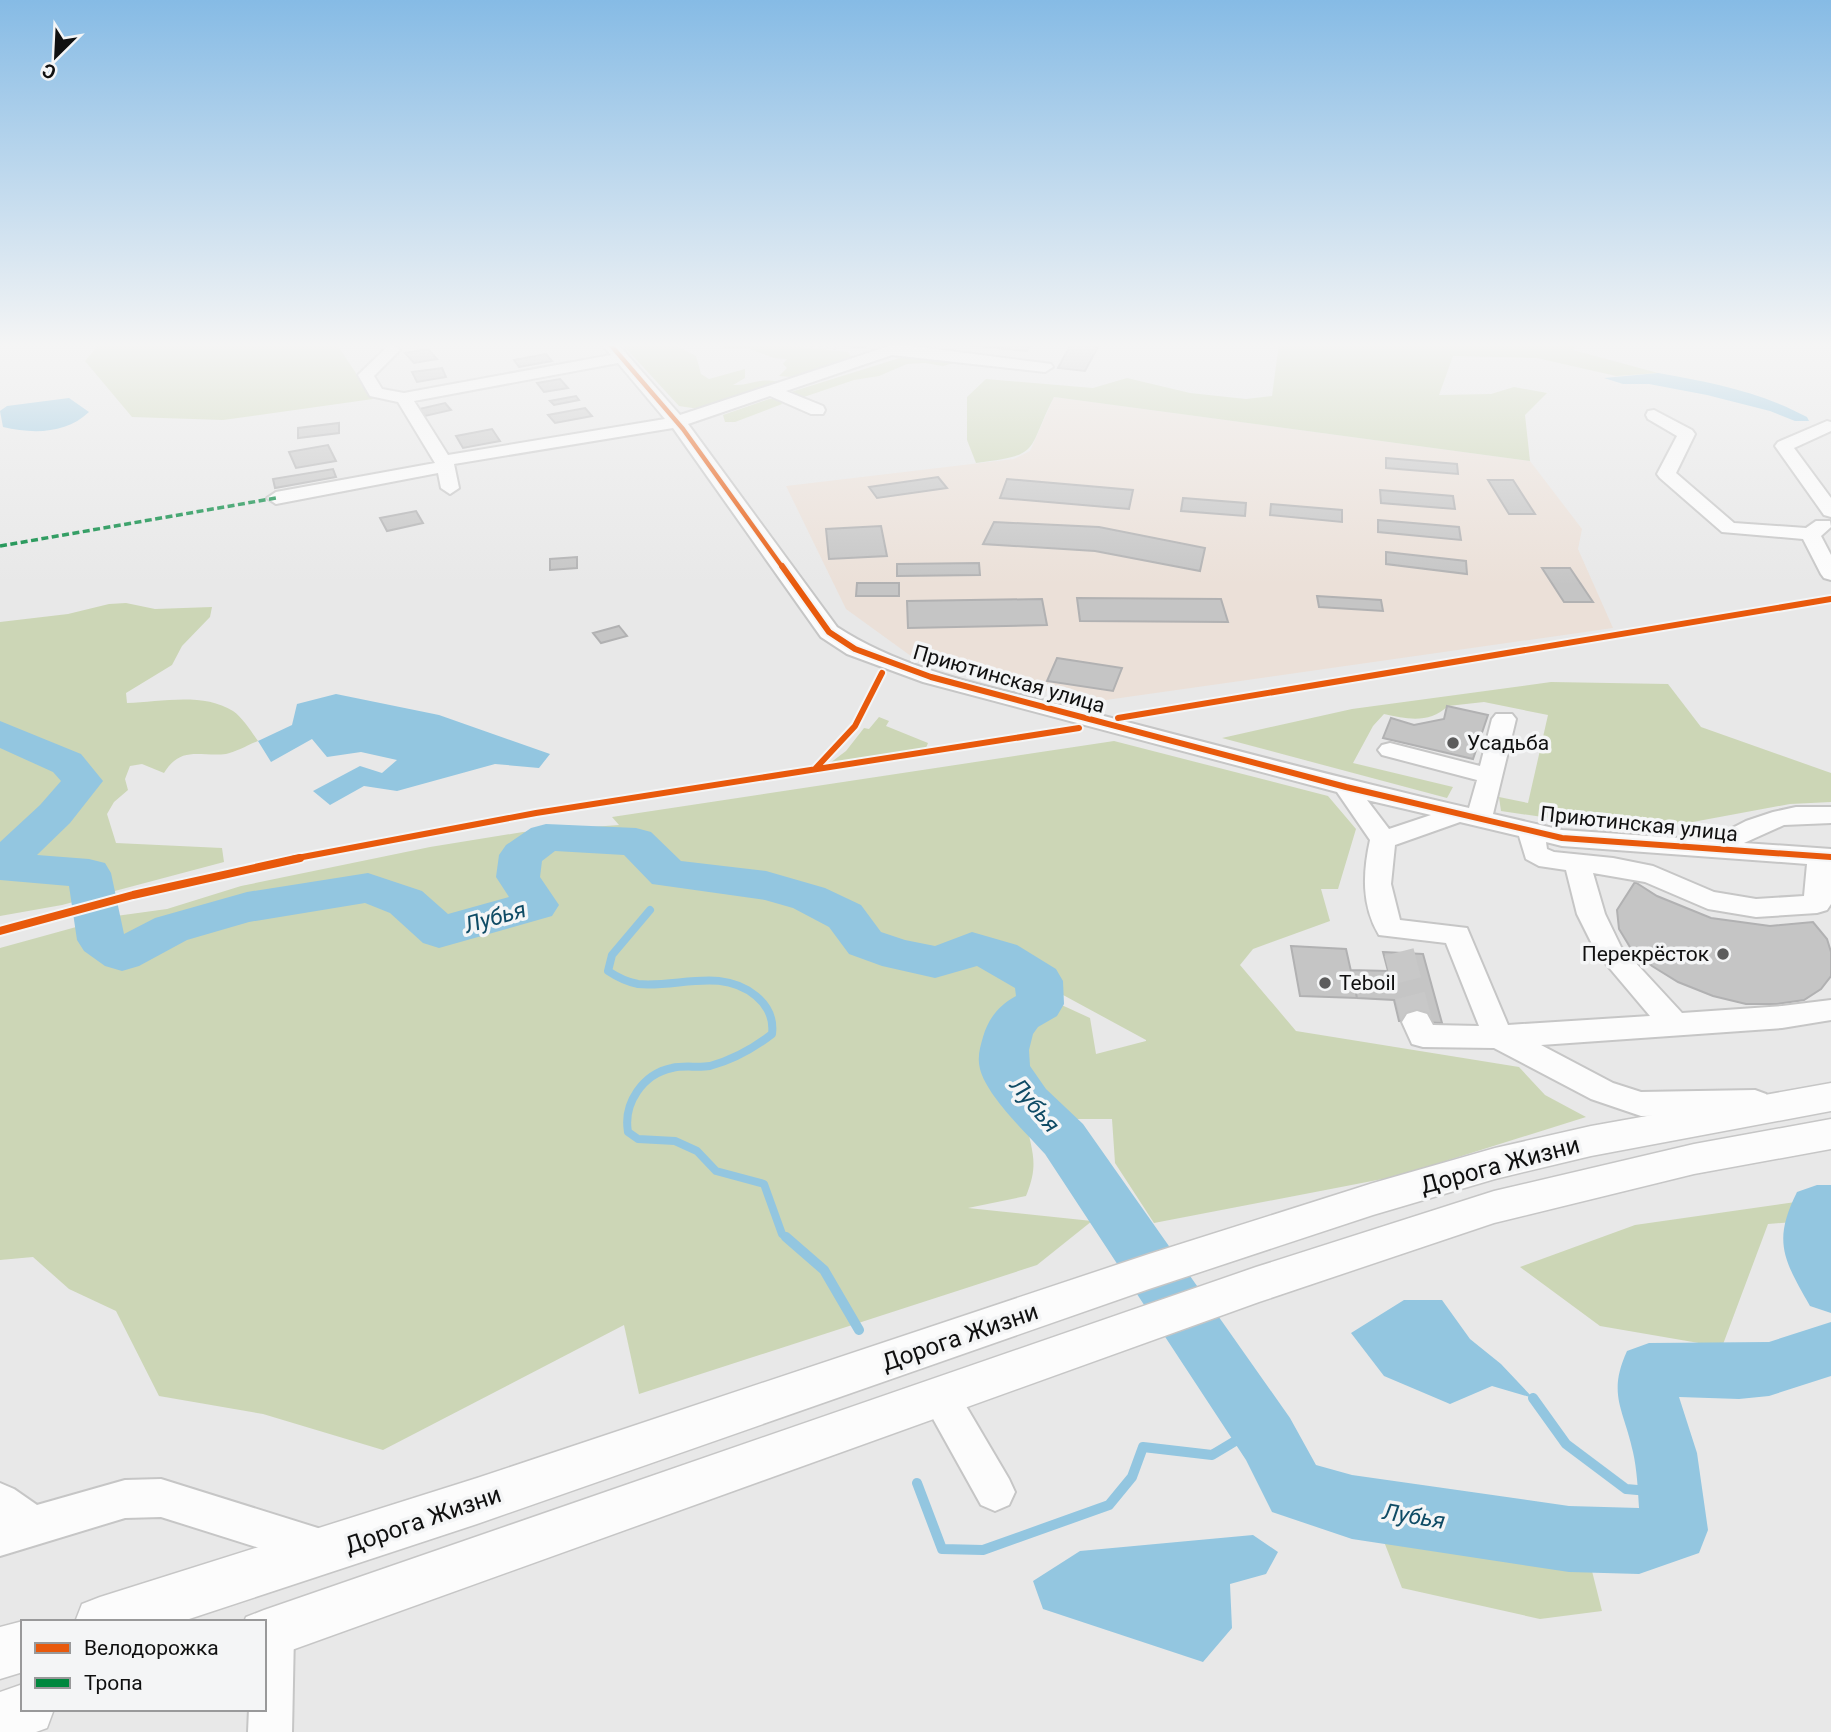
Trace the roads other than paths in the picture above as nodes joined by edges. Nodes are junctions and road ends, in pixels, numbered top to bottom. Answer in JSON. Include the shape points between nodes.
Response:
{"nodes":[{"id":1,"x":420,"y":424,"type":"edge"},
{"id":2,"x":666,"y":424,"type":"edge"},
{"id":3,"x":677,"y":424,"type":"edge"},
{"id":4,"x":1670,"y":424,"type":"edge"},
{"id":5,"x":1827,"y":426,"type":"dead end"},
{"id":6,"x":444,"y":463,"type":"junction"},
{"id":7,"x":450,"y":488,"type":"dead end"},
{"id":8,"x":276,"y":498,"type":"dead end"},
{"id":9,"x":1831,"y":511,"type":"edge"},
{"id":10,"x":1831,"y":520,"type":"edge"},
{"id":11,"x":1810,"y":534,"type":"junction"},
{"id":12,"x":1831,"y":574,"type":"edge"},
{"id":13,"x":1504,"y":719,"type":"dead end"},
{"id":14,"x":1390,"y":750,"type":"dead end"},
{"id":15,"x":1490,"y":776,"type":"junction"},
{"id":16,"x":1346,"y":787,"type":"junction"},
{"id":17,"x":1831,"y":815,"type":"edge"},
{"id":18,"x":1468,"y":817,"type":"junction"},
{"id":19,"x":1531,"y":831,"type":"junction"},
{"id":20,"x":1383,"y":840,"type":"junction"},
{"id":21,"x":1711,"y":850,"type":"junction"},
{"id":22,"x":1826,"y":856,"type":"edge"},
{"id":23,"x":1577,"y":863,"type":"junction"},
{"id":24,"x":1824,"y":911,"type":"edge"},
{"id":25,"x":1831,"y":1010,"type":"edge"},
{"id":26,"x":1417,"y":1022,"type":"dead end"},
{"id":27,"x":1674,"y":1024,"type":"junction"},
{"id":28,"x":1499,"y":1037,"type":"junction"},
{"id":29,"x":1818,"y":1099,"type":"edge"},
{"id":30,"x":1831,"y":1134,"type":"edge"},
{"id":31,"x":940,"y":1396,"type":"junction"},
{"id":32,"x":995,"y":1492,"type":"dead end"},
{"id":33,"x":0,"y":1502,"type":"edge"},
{"id":34,"x":17,"y":1532,"type":"edge"},
{"id":35,"x":332,"y":1550,"type":"junction"},
{"id":36,"x":106,"y":1620,"type":"edge"},
{"id":37,"x":269,"y":1634,"type":"edge"},
{"id":38,"x":21,"y":1647,"type":"edge"},
{"id":39,"x":0,"y":1653,"type":"edge"},
{"id":40,"x":23,"y":1711,"type":"edge"},
{"id":41,"x":0,"y":1718,"type":"edge"},
{"id":42,"x":270,"y":1732,"type":"edge"}],
"edges":[{"from":1,"to":6,"type":"lane"},
{"from":2,"to":6,"type":"lane"},
{"from":3,"to":16,"type":"street","name":"Приютинская улица","via":[[813,612],[829,632],[855,649],[968,687]]},
{"from":4,"to":11,"type":"street","via":[[1686,433],[1666,474],[1729,528]]},
{"from":5,"to":9,"type":"lane","via":[[1784,446]]},
{"from":6,"to":7,"type":"street"},
{"from":6,"to":8,"type":"street"},
{"from":10,"to":11,"type":"street"},
{"from":11,"to":12,"type":"street"},
{"from":13,"to":15,"type":"street"},
{"from":14,"to":15,"type":"street"},
{"from":15,"to":18,"type":"street"},
{"from":16,"to":18,"type":"street","name":"Приютинская улица"},
{"from":16,"to":20,"type":"street"},
{"from":17,"to":21,"type":"street","via":[[1800,812],[1755,825]]},
{"from":18,"to":19,"type":"street","name":"Приютинская улица"},
{"from":18,"to":20,"type":"street"},
{"from":19,"to":21,"type":"street","name":"Приютинская улица","via":[[1562,838]]},
{"from":19,"to":23,"type":"street","via":[[1535,853],[1549,860]]},
{"from":20,"to":28,"type":"street","via":[[1375,875],[1380,905],[1394,940],[1457,935]]},
{"from":21,"to":22,"type":"street","name":"Приютинская улица"},
{"from":22,"to":24,"type":"street"},
{"from":23,"to":24,"type":"street","via":[[1653,875],[1708,901]]},
{"from":23,"to":27,"type":"street","via":[[1591,914],[1610,952]]},
{"from":25,"to":27,"type":"street"},
{"from":26,"to":28,"type":"lane","via":[[1423,1036]]},
{"from":27,"to":28,"type":"street"},
{"from":28,"to":29,"type":"street","via":[[1602,1091],[1641,1104]]},
{"from":29,"to":35,"type":"main road","name":"Дорога Жизни","via":[[1719,1114],[1450,1176],[1089,1292]]},
{"from":30,"to":31,"type":"main road","name":"Дорога Жизни","via":[[1694,1159],[1494,1207],[1256,1284]]},
{"from":31,"to":32,"type":"street"},
{"from":31,"to":37,"type":"main road","name":"Дорога Жизни"},
{"from":33,"to":34,"type":"street"},
{"from":34,"to":35,"type":"street","via":[[125,1499],[162,1498]]},
{"from":35,"to":36,"type":"main road","name":"Дорога Жизни"},
{"from":37,"to":42,"type":"street"},
{"from":38,"to":39,"type":"main road"},
{"from":40,"to":41,"type":"main road"}]}
